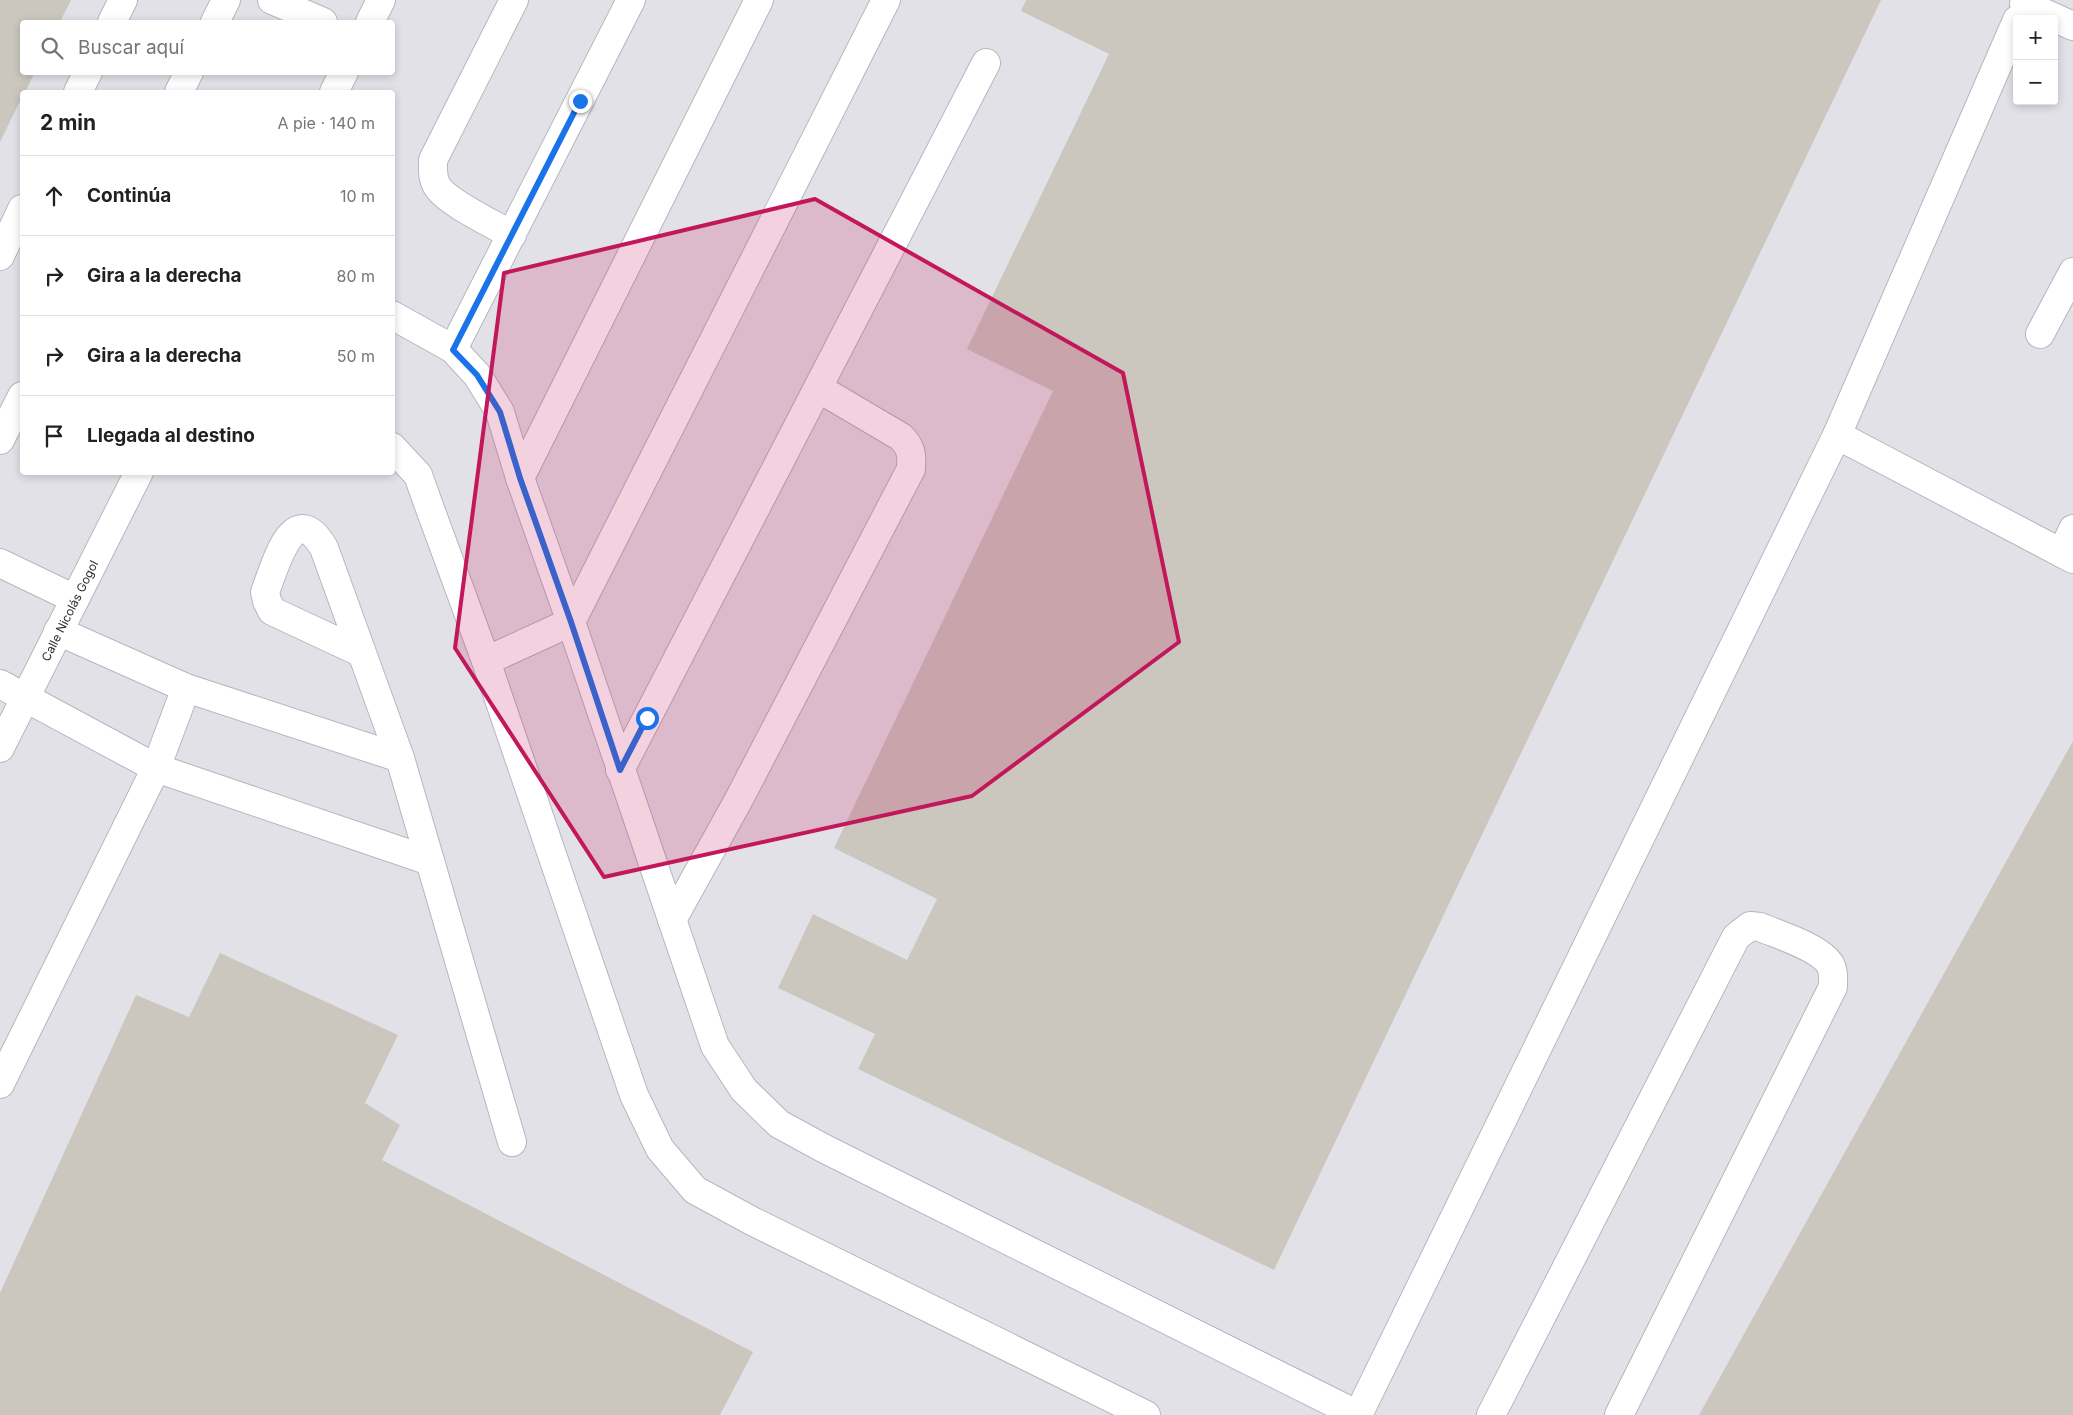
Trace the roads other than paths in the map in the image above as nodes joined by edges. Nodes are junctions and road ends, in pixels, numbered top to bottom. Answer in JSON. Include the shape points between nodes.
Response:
{"nodes":[{"id":1,"x":123,"y":0,"type":"edge"},
{"id":2,"x":226,"y":0,"type":"edge"},
{"id":3,"x":272,"y":0,"type":"edge"},
{"id":4,"x":381,"y":0,"type":"edge"},
{"id":5,"x":514,"y":0,"type":"edge"},
{"id":6,"x":631,"y":0,"type":"edge"},
{"id":7,"x":759,"y":0,"type":"edge"},
{"id":8,"x":886,"y":0,"type":"edge"},
{"id":9,"x":2021,"y":11,"type":"edge"},
{"id":10,"x":113,"y":20,"type":"edge"},
{"id":11,"x":216,"y":20,"type":"edge"},
{"id":12,"x":318,"y":20,"type":"edge"},
{"id":13,"x":371,"y":20,"type":"edge"},
{"id":14,"x":2073,"y":26,"type":"edge"},
{"id":15,"x":986,"y":64,"type":"dead end"},
{"id":16,"x":86,"y":75,"type":"edge"},
{"id":17,"x":188,"y":75,"type":"edge"},
{"id":18,"x":342,"y":75,"type":"edge"},
{"id":19,"x":79,"y":90,"type":"edge"},
{"id":20,"x":180,"y":90,"type":"edge"},
{"id":21,"x":335,"y":90,"type":"edge"},
{"id":22,"x":20,"y":213,"type":"edge"},
{"id":23,"x":512,"y":235,"type":"junction"},
{"id":24,"x":0,"y":256,"type":"edge"},
{"id":25,"x":2073,"y":272,"type":"edge"},
{"id":26,"x":395,"y":318,"type":"edge"},
{"id":27,"x":2040,"y":334,"type":"dead end"},
{"id":28,"x":453,"y":350,"type":"junction"},
{"id":29,"x":818,"y":388,"type":"junction"},
{"id":30,"x":20,"y":400,"type":"edge"},
{"id":31,"x":1837,"y":435,"type":"junction"},
{"id":32,"x":0,"y":440,"type":"edge"},
{"id":33,"x":395,"y":450,"type":"edge"},
{"id":34,"x":137,"y":475,"type":"edge"},
{"id":35,"x":520,"y":478,"type":"junction"},
{"id":36,"x":2073,"y":529,"type":"edge"},
{"id":37,"x":2067,"y":556,"type":"edge"},
{"id":38,"x":0,"y":563,"type":"edge"},
{"id":39,"x":75,"y":599,"type":"junction"},
{"id":40,"x":571,"y":622,"type":"junction"},
{"id":41,"x":58,"y":631,"type":"junction"},
{"id":42,"x":362,"y":652,"type":"dead end"},
{"id":43,"x":486,"y":661,"type":"junction"},
{"id":44,"x":0,"y":684,"type":"edge"},
{"id":45,"x":186,"y":688,"type":"junction"},
{"id":46,"x":24,"y":696,"type":"junction"},
{"id":47,"x":0,"y":748,"type":"edge"},
{"id":48,"x":400,"y":758,"type":"junction"},
{"id":49,"x":156,"y":768,"type":"junction"},
{"id":50,"x":620,"y":770,"type":"junction"},
{"id":51,"x":430,"y":861,"type":"junction"},
{"id":52,"x":672,"y":920,"type":"junction"},
{"id":53,"x":0,"y":1084,"type":"edge"},
{"id":54,"x":512,"y":1142,"type":"dead end"},
{"id":55,"x":1146,"y":1415,"type":"edge"},
{"id":56,"x":1358,"y":1415,"type":"edge"},
{"id":57,"x":1491,"y":1415,"type":"edge"},
{"id":58,"x":1619,"y":1415,"type":"edge"}],
"edges":[{"from":1,"to":10,"type":"street"},
{"from":2,"to":11,"type":"street"},
{"from":3,"to":12,"type":"street"},
{"from":4,"to":13,"type":"street"},
{"from":5,"to":23,"type":"street","via":[[434,160],[432,174],[437,187],[448,198]]},
{"from":6,"to":23,"type":"street"},
{"from":7,"to":35,"type":"street"},
{"from":8,"to":40,"type":"street"},
{"from":9,"to":14,"type":"street"},
{"from":9,"to":31,"type":"street"},
{"from":15,"to":29,"type":"street"},
{"from":16,"to":19,"type":"street"},
{"from":17,"to":20,"type":"street"},
{"from":18,"to":21,"type":"street"},
{"from":22,"to":24,"type":"street"},
{"from":23,"to":28,"type":"street"},
{"from":25,"to":27,"type":"street"},
{"from":26,"to":28,"type":"street"},
{"from":28,"to":35,"type":"street","via":[[477,375],[500,412]]},
{"from":29,"to":50,"type":"street"},
{"from":29,"to":52,"type":"street","via":[[901,437],[912,454],[911,469],[738,801]]},
{"from":30,"to":32,"type":"street"},
{"from":31,"to":37,"type":"street"},
{"from":31,"to":56,"type":"street"},
{"from":33,"to":43,"type":"street","via":[[418,475]]},
{"from":34,"to":39,"type":"street","name":"Calle Nicolás Gogol"},
{"from":35,"to":40,"type":"street"},
{"from":36,"to":37,"type":"street"},
{"from":38,"to":39,"type":"street"},
{"from":39,"to":41,"type":"street","name":"Calle Nicolás Gogol"},
{"from":40,"to":43,"type":"street"},
{"from":40,"to":50,"type":"street"},
{"from":41,"to":45,"type":"street"},
{"from":41,"to":46,"type":"street","name":"Calle Nicolás Gogol"},
{"from":42,"to":48,"type":"street"},
{"from":43,"to":55,"type":"street","via":[[634,1095],[660,1149],[695,1190]]},
{"from":44,"to":46,"type":"street"},
{"from":45,"to":48,"type":"street"},
{"from":45,"to":49,"type":"street"},
{"from":46,"to":47,"type":"street","name":"Calle Nicolás Gogol"},
{"from":46,"to":49,"type":"street"},
{"from":48,"to":51,"type":"street"},
{"from":49,"to":51,"type":"street"},
{"from":49,"to":53,"type":"street"},
{"from":50,"to":52,"type":"street"},
{"from":51,"to":54,"type":"street"},
{"from":52,"to":56,"type":"street","via":[[715,1046],[744,1090],[779,1124]]},
{"from":57,"to":58,"type":"street","via":[[1736,937],[1750,926],[1760,927],[1821,954],[1834,972],[1833,987]]}]}
